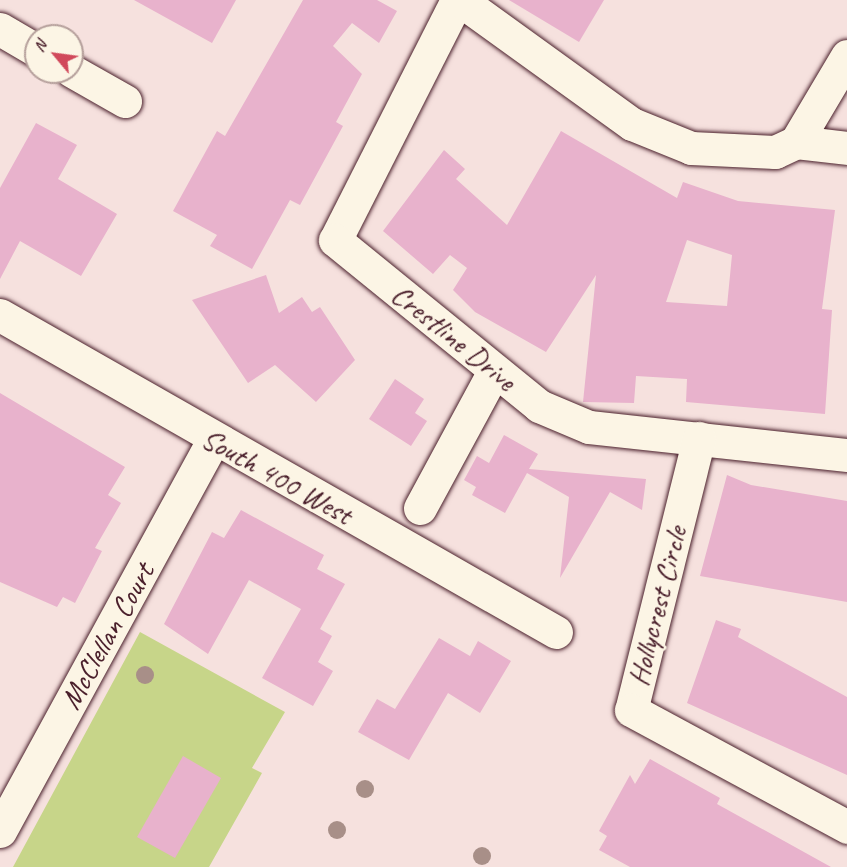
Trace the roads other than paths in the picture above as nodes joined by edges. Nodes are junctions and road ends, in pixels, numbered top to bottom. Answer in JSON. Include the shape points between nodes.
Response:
{"nodes":[{"id":1,"x":459,"y":0,"type":"edge"},
{"id":2,"x":0,"y":29,"type":"edge"},
{"id":3,"x":24,"y":43,"type":"edge"},
{"id":4,"x":847,"y":56,"type":"edge"},
{"id":5,"x":84,"y":77,"type":"edge"},
{"id":6,"x":125,"y":101,"type":"dead end"},
{"id":7,"x":796,"y":142,"type":"junction"},
{"id":8,"x":847,"y":148,"type":"edge"},
{"id":9,"x":0,"y":315,"type":"edge"},
{"id":10,"x":494,"y":371,"type":"junction"},
{"id":11,"x":699,"y":438,"type":"junction"},
{"id":12,"x":213,"y":440,"type":"junction"},
{"id":13,"x":847,"y":455,"type":"edge"},
{"id":14,"x":420,"y":508,"type":"dead end"},
{"id":15,"x":555,"y":632,"type":"dead end"},
{"id":16,"x":847,"y":827,"type":"edge"},
{"id":17,"x":0,"y":831,"type":"edge"}],
"edges":[{"from":1,"to":7,"type":"street","name":"Crestline Drive","via":[[632,124],[691,148],[775,152]]},
{"from":1,"to":10,"type":"street","name":"Crestline Drive","via":[[335,240]]},
{"from":2,"to":3,"type":"street"},
{"from":4,"to":7,"type":"street"},
{"from":5,"to":6,"type":"street"},
{"from":7,"to":8,"type":"street"},
{"from":9,"to":12,"type":"street","name":"South 400 West"},
{"from":10,"to":11,"type":"street","name":"Crestline Drive","via":[[539,406],[590,427]]},
{"from":10,"to":14,"type":"street"},
{"from":11,"to":13,"type":"street","name":"Crestline Drive"},
{"from":11,"to":16,"type":"street","name":"Hollycrest Circle","via":[[631,710]]},
{"from":12,"to":15,"type":"street","name":"South 400 West"},
{"from":12,"to":17,"type":"street","name":"McClellan Court"}]}
